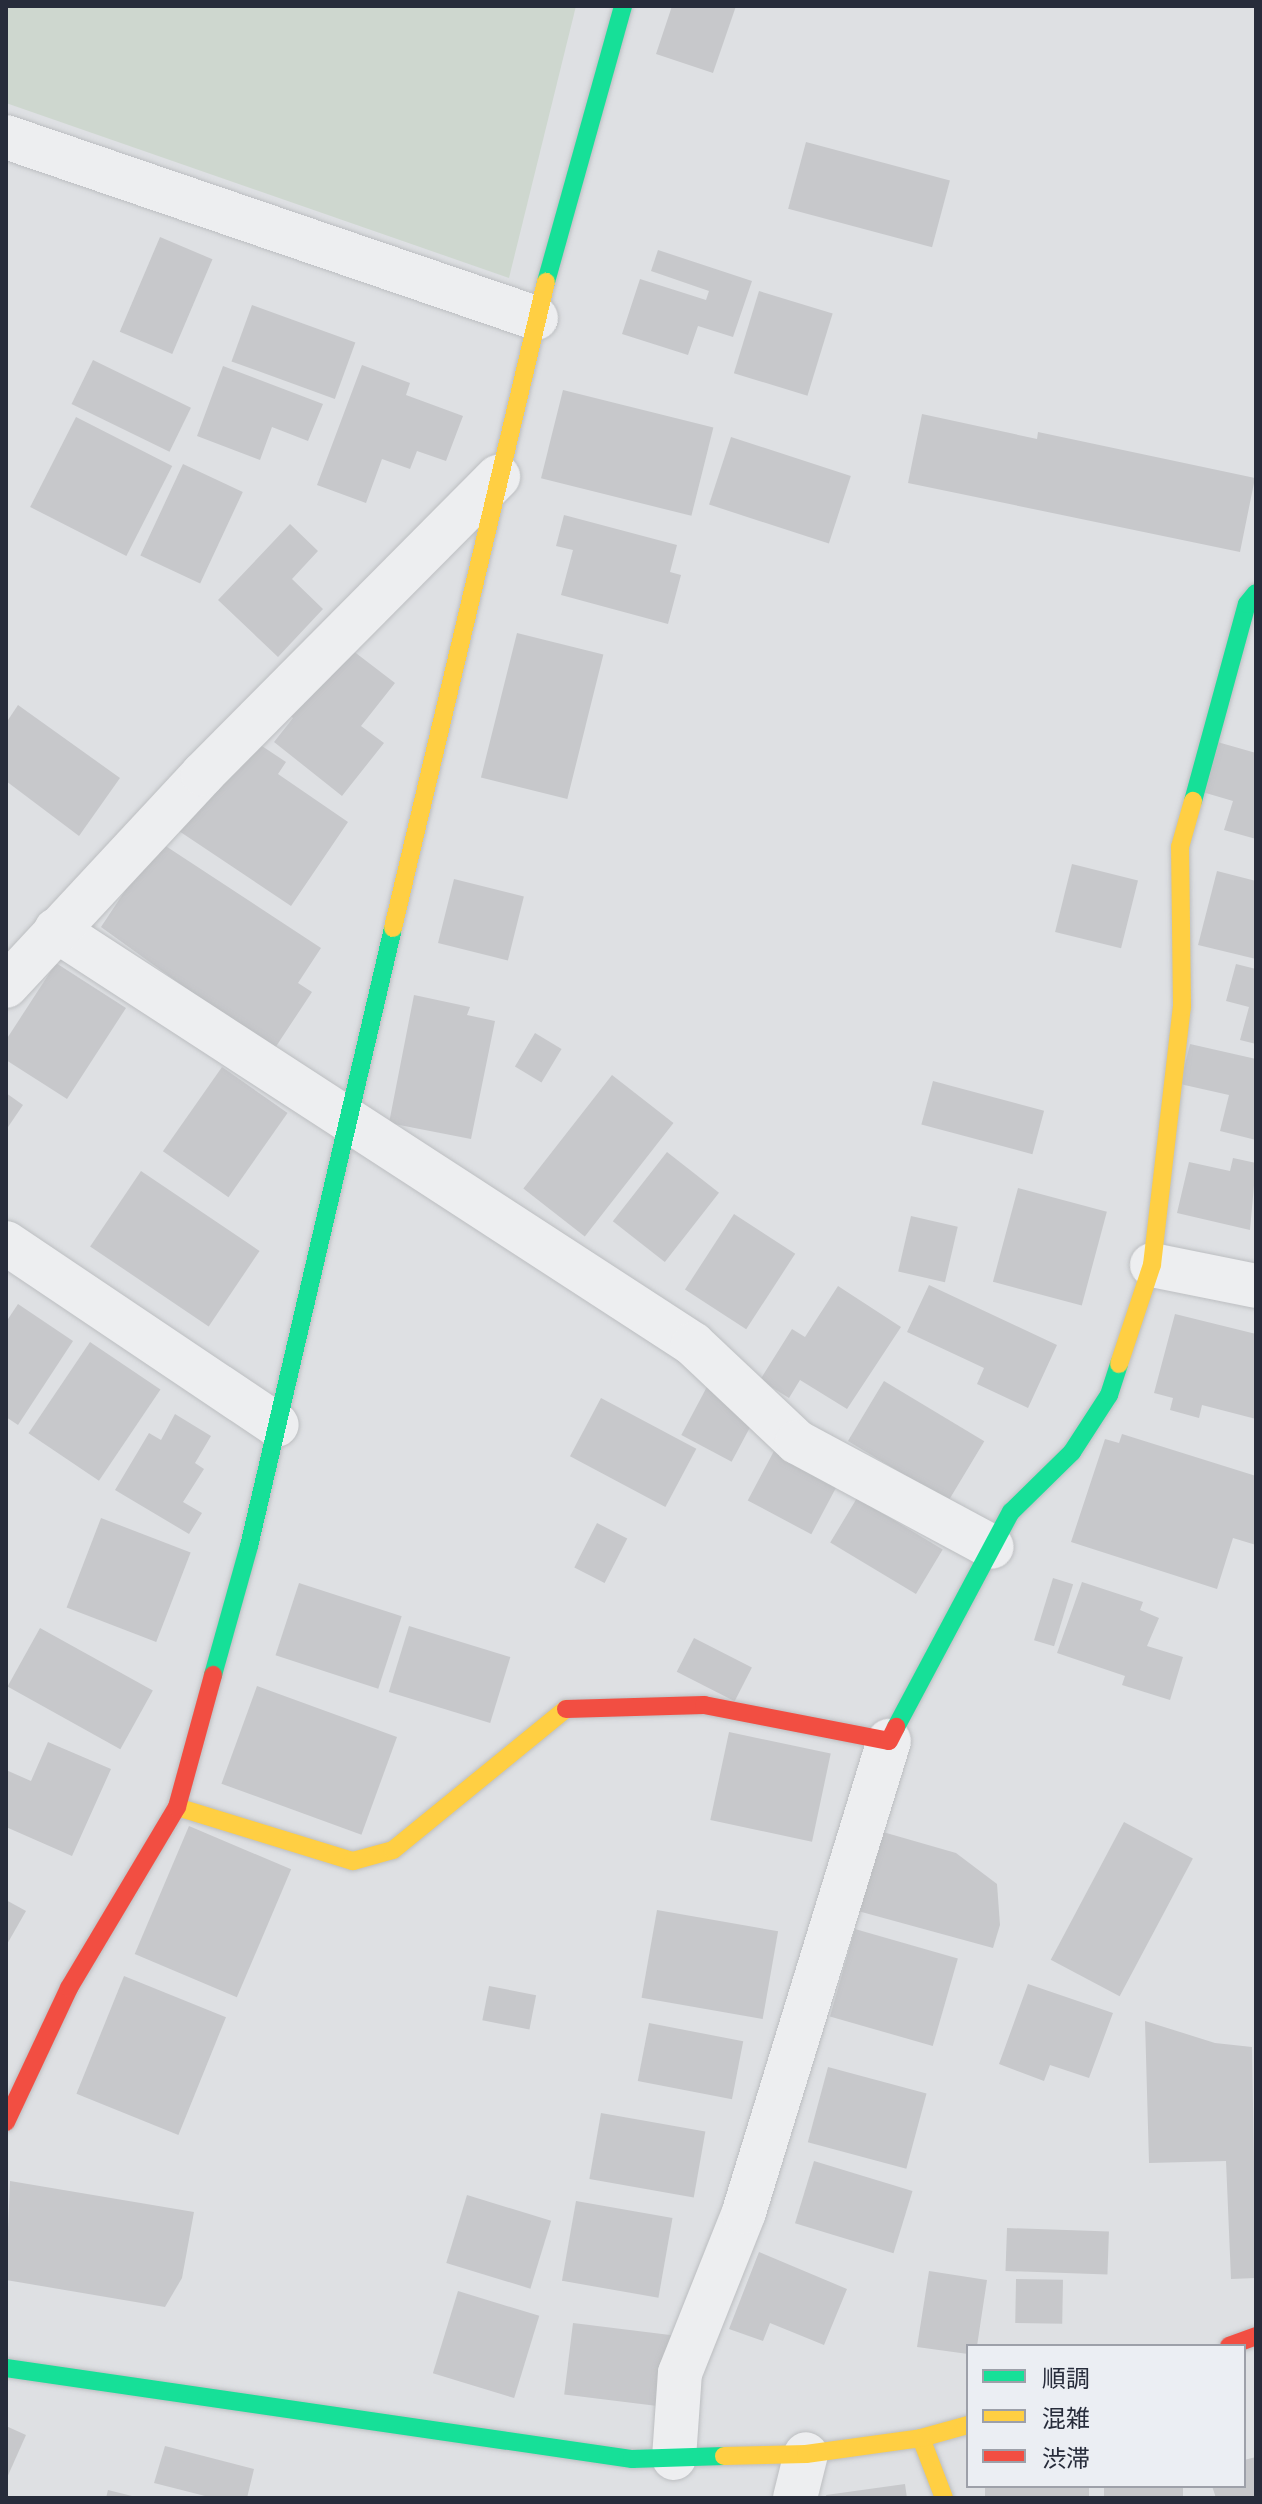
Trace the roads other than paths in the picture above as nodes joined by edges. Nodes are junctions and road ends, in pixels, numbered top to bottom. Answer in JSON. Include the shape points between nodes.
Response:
{"nodes":[{"id":1,"x":623,"y":6,"type":"edge"},
{"id":2,"x":6,"y":137,"type":"edge"},
{"id":3,"x":536,"y":318,"type":"junction"},
{"id":4,"x":498,"y":477,"type":"junction"},
{"id":5,"x":1256,"y":593,"type":"edge"},
{"id":6,"x":56,"y":930,"type":"junction"},
{"id":7,"x":6,"y":986,"type":"edge"},
{"id":8,"x":348,"y":1116,"type":"junction"},
{"id":9,"x":6,"y":1243,"type":"edge"},
{"id":10,"x":1152,"y":1265,"type":"junction"},
{"id":11,"x":1256,"y":1286,"type":"edge"},
{"id":12,"x":277,"y":1425,"type":"junction"},
{"id":13,"x":992,"y":1547,"type":"junction"},
{"id":14,"x":889,"y":1741,"type":"junction"},
{"id":15,"x":177,"y":1807,"type":"junction"},
{"id":16,"x":6,"y":2122,"type":"edge"},
{"id":17,"x":1256,"y":2336,"type":"edge"},
{"id":18,"x":1234,"y":2344,"type":"edge"},
{"id":19,"x":6,"y":2368,"type":"edge"},
{"id":20,"x":966,"y":2426,"type":"edge"},
{"id":21,"x":921,"y":2438,"type":"junction"},
{"id":22,"x":806,"y":2454,"type":"junction"},
{"id":23,"x":674,"y":2458,"type":"junction"},
{"id":24,"x":795,"y":2498,"type":"edge"},
{"id":25,"x":944,"y":2498,"type":"edge"}],
"edges":[{"from":1,"to":3,"type":"street"},
{"from":2,"to":3,"type":"street"},
{"from":3,"to":4,"type":"street"},
{"from":4,"to":6,"type":"street"},
{"from":4,"to":8,"type":"street"},
{"from":5,"to":10,"type":"street","via":[[1247,604],[1180,847],[1182,1007]]},
{"from":6,"to":7,"type":"street"},
{"from":6,"to":8,"type":"street"},
{"from":8,"to":12,"type":"street"},
{"from":8,"to":13,"type":"street","via":[[693,1344],[797,1442]]},
{"from":9,"to":12,"type":"street"},
{"from":10,"to":11,"type":"street"},
{"from":10,"to":13,"type":"street","via":[[1109,1395],[1072,1452],[1011,1512]]},
{"from":12,"to":15,"type":"street"},
{"from":13,"to":14,"type":"street"},
{"from":14,"to":15,"type":"street","via":[[704,1705],[568,1707],[393,1850],[353,1861]]},
{"from":14,"to":23,"type":"street","via":[[744,2212],[680,2373]]},
{"from":15,"to":16,"type":"street","via":[[69,1988]]},
{"from":17,"to":18,"type":"street"},
{"from":19,"to":23,"type":"street","via":[[632,2459]]},
{"from":20,"to":21,"type":"street"},
{"from":21,"to":22,"type":"street"},
{"from":21,"to":25,"type":"street"},
{"from":22,"to":23,"type":"street"},
{"from":22,"to":24,"type":"street"}]}
